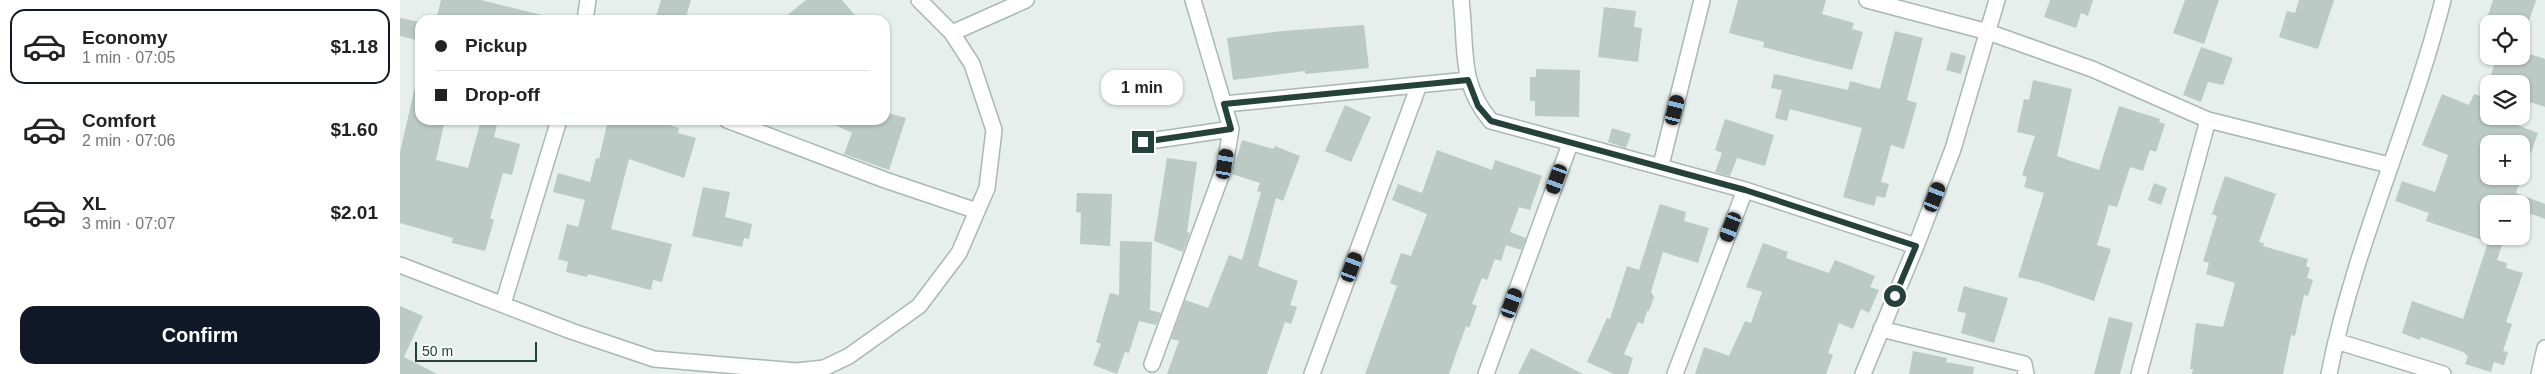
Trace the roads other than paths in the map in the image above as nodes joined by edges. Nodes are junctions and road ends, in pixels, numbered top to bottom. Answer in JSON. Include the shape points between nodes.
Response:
{"nodes":[{"id":1,"x":588,"y":0,"type":"edge"},
{"id":2,"x":919,"y":0,"type":"edge"},
{"id":3,"x":1026,"y":0,"type":"edge"},
{"id":4,"x":1193,"y":0,"type":"edge"},
{"id":5,"x":1461,"y":0,"type":"edge"},
{"id":6,"x":1702,"y":0,"type":"edge"},
{"id":7,"x":1867,"y":0,"type":"edge"},
{"id":8,"x":1997,"y":0,"type":"edge"},
{"id":9,"x":2443,"y":0,"type":"edge"},
{"id":10,"x":586,"y":15,"type":"edge"},
{"id":11,"x":1988,"y":32,"type":"junction"},
{"id":12,"x":952,"y":33,"type":"junction"},
{"id":13,"x":1468,"y":80,"type":"junction"},
{"id":14,"x":1419,"y":85,"type":"junction"},
{"id":15,"x":1224,"y":104,"type":"junction"},
{"id":16,"x":2208,"y":120,"type":"junction"},
{"id":17,"x":557,"y":125,"type":"edge"},
{"id":18,"x":740,"y":125,"type":"edge"},
{"id":19,"x":1231,"y":129,"type":"junction"},
{"id":20,"x":1143,"y":142,"type":"dead end"},
{"id":21,"x":1570,"y":144,"type":"junction"},
{"id":22,"x":2389,"y":165,"type":"junction"},
{"id":23,"x":1661,"y":166,"type":"junction"},
{"id":24,"x":1745,"y":190,"type":"junction"},
{"id":25,"x":977,"y":211,"type":"junction"},
{"id":26,"x":1916,"y":246,"type":"junction"},
{"id":27,"x":400,"y":265,"type":"edge"},
{"id":28,"x":503,"y":304,"type":"junction"},
{"id":29,"x":1881,"y":329,"type":"junction"},
{"id":30,"x":2336,"y":341,"type":"junction"},
{"id":31,"x":2545,"y":348,"type":"edge"},
{"id":32,"x":1152,"y":364,"type":"dead end"},
{"id":33,"x":1312,"y":374,"type":"edge"},
{"id":34,"x":1486,"y":374,"type":"edge"},
{"id":35,"x":1675,"y":374,"type":"edge"},
{"id":36,"x":1863,"y":374,"type":"edge"},
{"id":37,"x":2026,"y":374,"type":"edge"},
{"id":38,"x":2139,"y":374,"type":"edge"},
{"id":39,"x":2330,"y":374,"type":"edge"},
{"id":40,"x":2443,"y":374,"type":"edge"},
{"id":41,"x":2539,"y":374,"type":"edge"}],
"edges":[{"from":1,"to":10,"type":"street"},
{"from":2,"to":12,"type":"street"},
{"from":3,"to":12,"type":"street"},
{"from":4,"to":15,"type":"street"},
{"from":5,"to":13,"type":"street"},
{"from":6,"to":23,"type":"street"},
{"from":7,"to":11,"type":"street"},
{"from":8,"to":11,"type":"street"},
{"from":9,"to":22,"type":"street"},
{"from":11,"to":16,"type":"street","via":[[2092,70]]},
{"from":11,"to":26,"type":"street","via":[[1953,149]]},
{"from":12,"to":25,"type":"street","via":[[972,64],[994,130],[987,188]]},
{"from":13,"to":14,"type":"street"},
{"from":13,"to":21,"type":"street","via":[[1478,106],[1491,121]]},
{"from":14,"to":15,"type":"street"},
{"from":14,"to":33,"type":"street"},
{"from":15,"to":19,"type":"street"},
{"from":16,"to":22,"type":"street"},
{"from":16,"to":38,"type":"street"},
{"from":17,"to":28,"type":"street"},
{"from":18,"to":25,"type":"street"},
{"from":19,"to":20,"type":"street"},
{"from":19,"to":32,"type":"street","via":[[1225,164]]},
{"from":21,"to":23,"type":"street"},
{"from":21,"to":34,"type":"street"},
{"from":22,"to":30,"type":"street"},
{"from":23,"to":24,"type":"street"},
{"from":24,"to":26,"type":"street"},
{"from":24,"to":35,"type":"street"},
{"from":25,"to":28,"type":"street","via":[[959,253],[919,306],[850,356],[824,368],[774,370],[654,359]]},
{"from":26,"to":29,"type":"street"},
{"from":27,"to":28,"type":"street"},
{"from":29,"to":36,"type":"street"},
{"from":29,"to":37,"type":"street","via":[[2003,357],[2024,364]]},
{"from":30,"to":39,"type":"street"},
{"from":30,"to":40,"type":"street"},
{"from":31,"to":41,"type":"street"}]}
